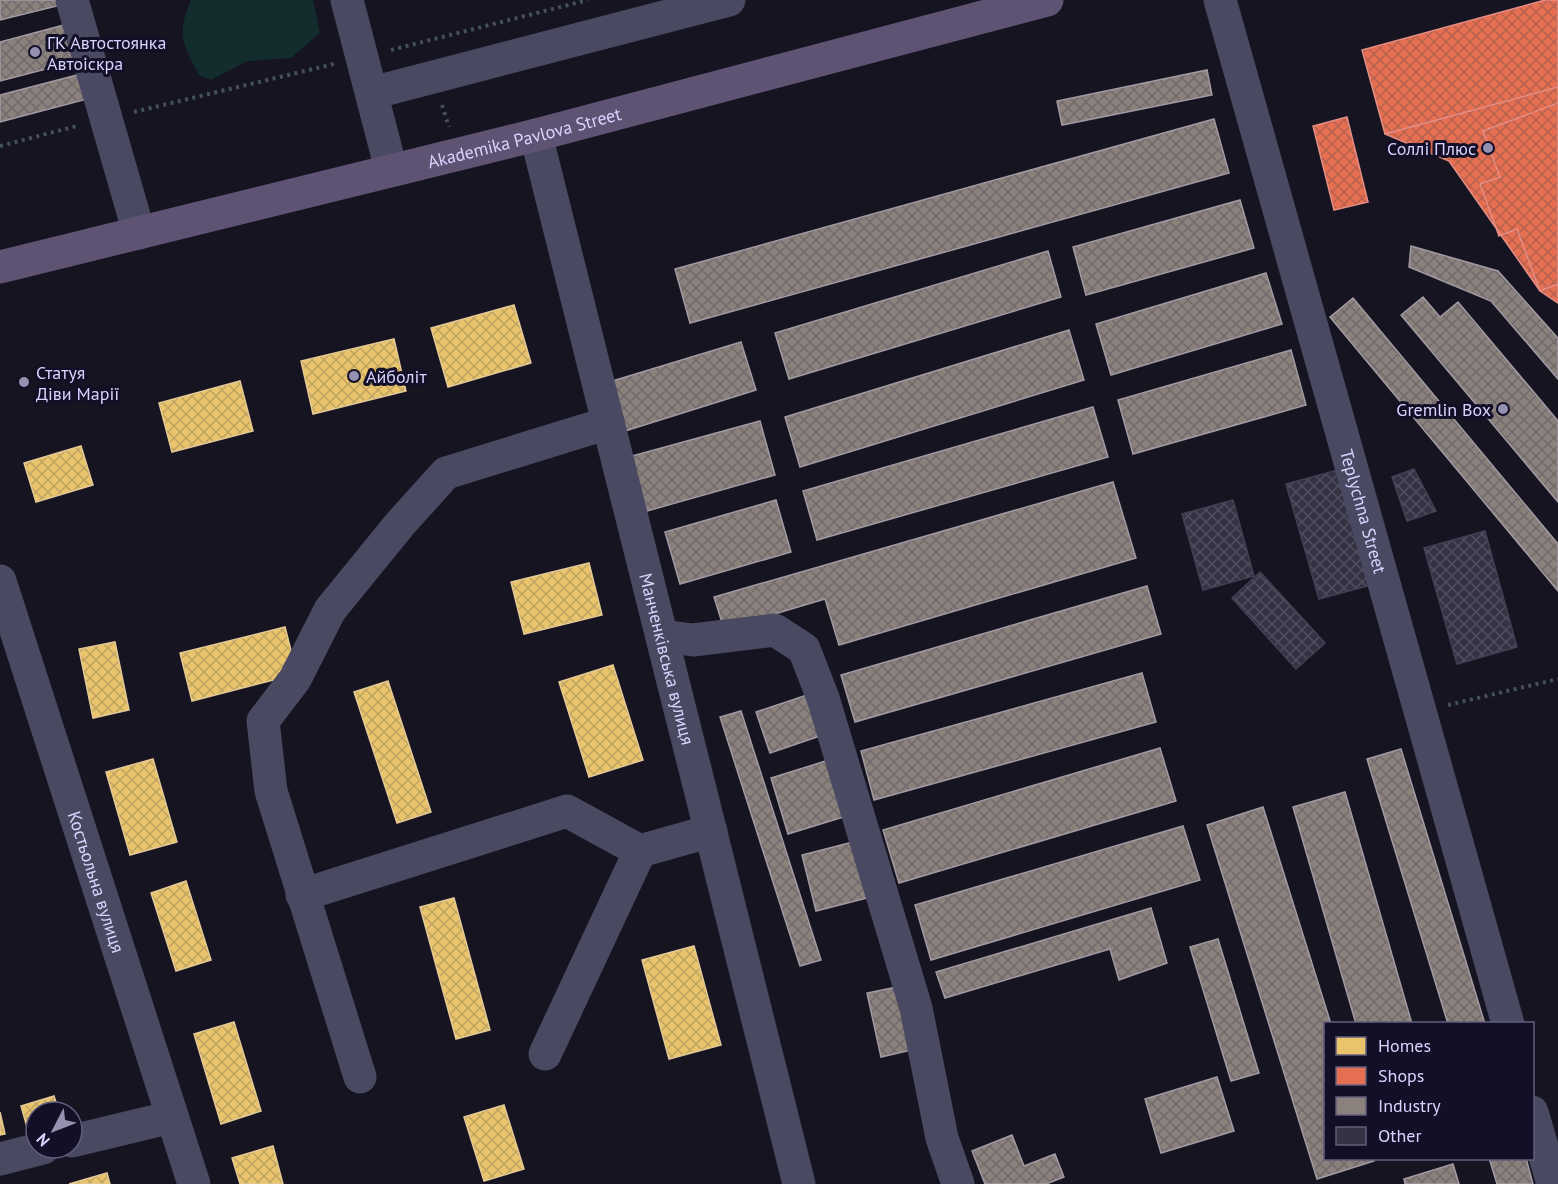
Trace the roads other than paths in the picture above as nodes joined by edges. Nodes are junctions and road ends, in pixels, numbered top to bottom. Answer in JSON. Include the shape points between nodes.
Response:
{"nodes":[{"id":1,"x":72,"y":0,"type":"edge"},
{"id":2,"x":347,"y":0,"type":"edge"},
{"id":3,"x":729,"y":0,"type":"edge"},
{"id":4,"x":1047,"y":0,"type":"edge"},
{"id":5,"x":1220,"y":0,"type":"edge"},
{"id":6,"x":372,"y":93,"type":"junction"},
{"id":7,"x":536,"y":135,"type":"junction"},
{"id":8,"x":391,"y":169,"type":"junction"},
{"id":9,"x":139,"y":232,"type":"junction"},
{"id":10,"x":0,"y":267,"type":"edge"},
{"id":11,"x":608,"y":423,"type":"junction"},
{"id":12,"x":0,"y":581,"type":"edge"},
{"id":13,"x":662,"y":636,"type":"junction"},
{"id":14,"x":711,"y":831,"type":"junction"},
{"id":15,"x":640,"y":851,"type":"junction"},
{"id":16,"x":302,"y":895,"type":"junction"},
{"id":17,"x":1508,"y":1022,"type":"edge"},
{"id":18,"x":545,"y":1054,"type":"dead end"},
{"id":19,"x":360,"y":1077,"type":"dead end"},
{"id":20,"x":1534,"y":1116,"type":"edge"},
{"id":21,"x":172,"y":1117,"type":"junction"},
{"id":22,"x":84,"y":1138,"type":"edge"},
{"id":23,"x":24,"y":1153,"type":"edge"},
{"id":24,"x":0,"y":1159,"type":"edge"},
{"id":25,"x":194,"y":1184,"type":"edge"},
{"id":26,"x":799,"y":1184,"type":"edge"},
{"id":27,"x":958,"y":1184,"type":"edge"},
{"id":28,"x":1552,"y":1184,"type":"edge"}],
"edges":[{"from":1,"to":9,"type":"street"},
{"from":2,"to":6,"type":"street"},
{"from":3,"to":6,"type":"street"},
{"from":4,"to":7,"type":"main road","name":"Akademika Pavlova Street"},
{"from":5,"to":17,"type":"street","name":"Teplychna Street"},
{"from":6,"to":8,"type":"street"},
{"from":7,"to":8,"type":"main road","name":"Akademika Pavlova Street"},
{"from":7,"to":11,"type":"street","name":"Манченківська вулиця"},
{"from":8,"to":9,"type":"main road","name":"Akademika Pavlova Street"},
{"from":9,"to":10,"type":"main road","name":"Akademika Pavlova Street"},
{"from":11,"to":13,"type":"street","name":"Манченківська вулиця"},
{"from":11,"to":16,"type":"street","via":[[446,473],[330,609],[295,679],[263,721],[271,791]]},
{"from":12,"to":21,"type":"street","name":"Костьольна вулиця"},
{"from":13,"to":14,"type":"street","name":"Манченківська вулиця"},
{"from":13,"to":27,"type":"street","via":[[693,640],[775,630],[804,649],[823,698],[916,1008],[942,1138]]},
{"from":14,"to":15,"type":"street"},
{"from":14,"to":26,"type":"street","name":"Манченківська вулиця"},
{"from":15,"to":16,"type":"street","via":[[567,811]]},
{"from":15,"to":18,"type":"street"},
{"from":16,"to":19,"type":"street"},
{"from":20,"to":28,"type":"street"},
{"from":21,"to":22,"type":"street"},
{"from":21,"to":25,"type":"street","name":"Костьольна вулиця"},
{"from":23,"to":24,"type":"street"}]}
